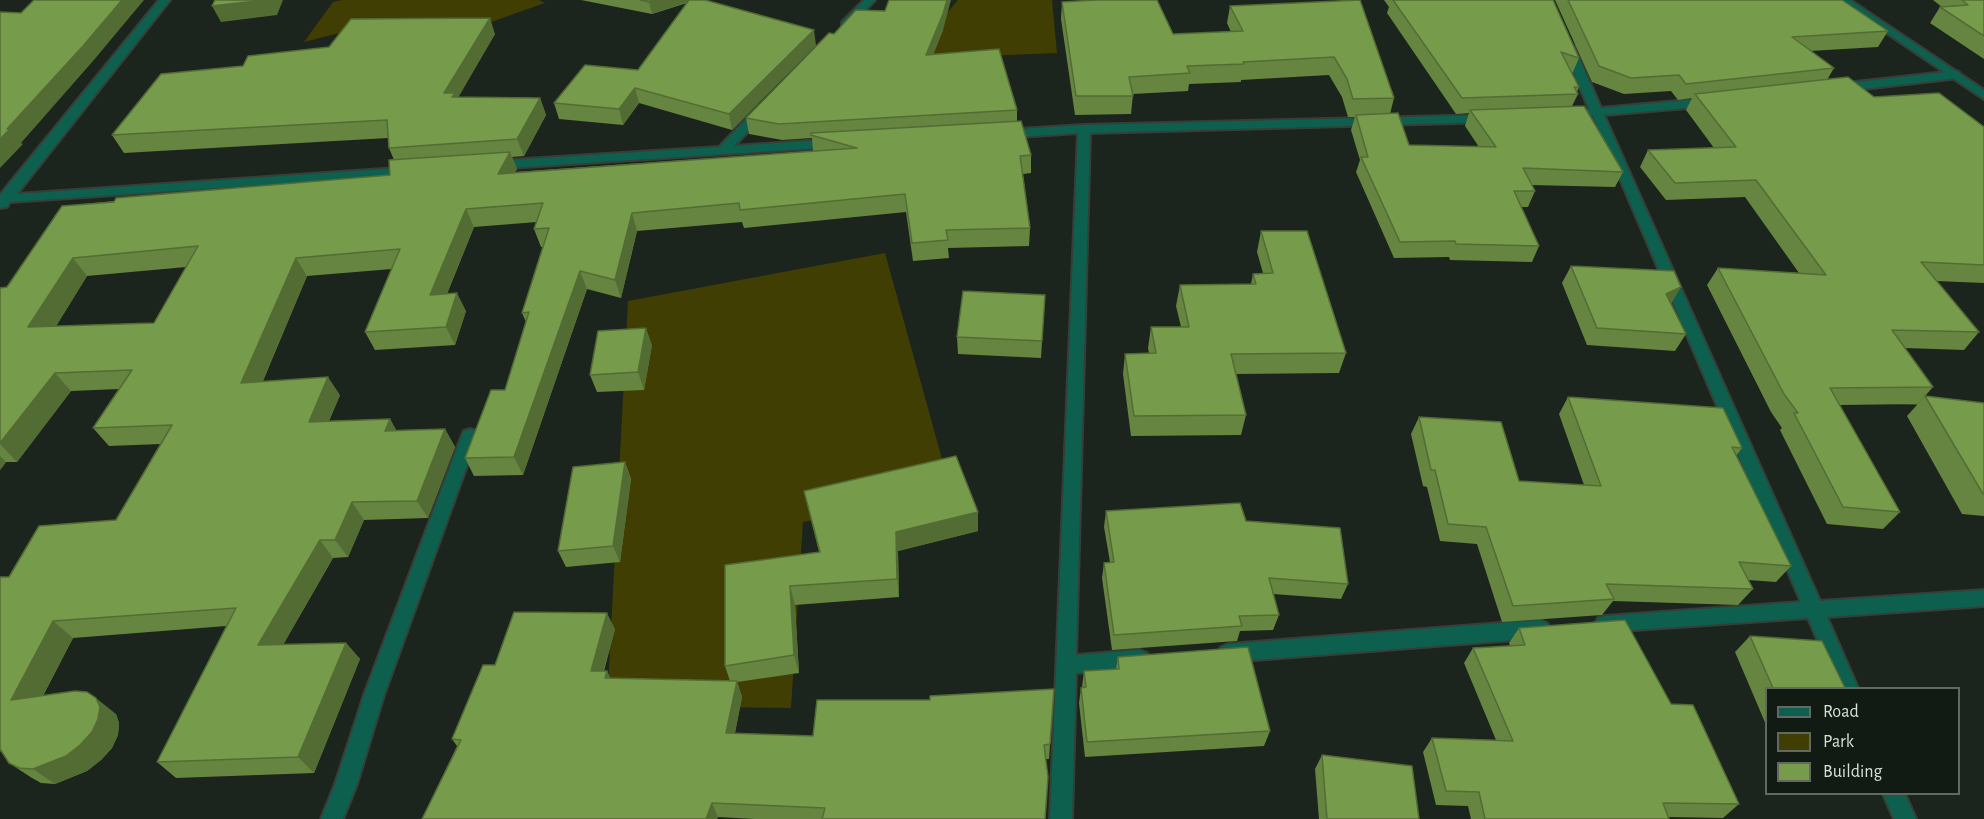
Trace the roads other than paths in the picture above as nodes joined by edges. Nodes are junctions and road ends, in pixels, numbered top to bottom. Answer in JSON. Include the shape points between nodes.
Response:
{"nodes":[{"id":1,"x":165,"y":0,"type":"edge"},
{"id":2,"x":870,"y":0,"type":"edge"},
{"id":3,"x":1844,"y":0,"type":"edge"},
{"id":4,"x":1561,"y":31,"type":"edge"},
{"id":5,"x":837,"y":33,"type":"edge"},
{"id":6,"x":1955,"y":75,"type":"junction"},
{"id":7,"x":1824,"y":90,"type":"edge"},
{"id":8,"x":1984,"y":94,"type":"edge"},
{"id":9,"x":772,"y":99,"type":"edge"},
{"id":10,"x":1729,"y":100,"type":"edge"},
{"id":11,"x":1598,"y":114,"type":"junction"},
{"id":12,"x":1552,"y":116,"type":"edge"},
{"id":13,"x":1507,"y":118,"type":"edge"},
{"id":14,"x":1084,"y":129,"type":"junction"},
{"id":15,"x":991,"y":134,"type":"edge"},
{"id":16,"x":852,"y":142,"type":"edge"},
{"id":17,"x":724,"y":149,"type":"junction"},
{"id":18,"x":484,"y":166,"type":"edge"},
{"id":19,"x":425,"y":170,"type":"edge"},
{"id":20,"x":2,"y":201,"type":"edge"},
{"id":21,"x":470,"y":435,"type":"dead end"},
{"id":22,"x":1984,"y":598,"type":"edge"},
{"id":23,"x":1814,"y":609,"type":"junction"},
{"id":24,"x":1588,"y":626,"type":"edge"},
{"id":25,"x":1564,"y":627,"type":"edge"},
{"id":26,"x":1208,"y":654,"type":"edge"},
{"id":27,"x":1161,"y":658,"type":"edge"},
{"id":28,"x":1066,"y":665,"type":"junction"},
{"id":29,"x":1848,"y":687,"type":"edge"},
{"id":30,"x":1894,"y":795,"type":"edge"},
{"id":31,"x":332,"y":819,"type":"edge"},
{"id":32,"x":1061,"y":819,"type":"edge"},
{"id":33,"x":1905,"y":819,"type":"edge"}],
"edges":[{"from":1,"to":20,"type":"street"},
{"from":2,"to":5,"type":"street"},
{"from":3,"to":6,"type":"street"},
{"from":4,"to":11,"type":"street"},
{"from":6,"to":7,"type":"street"},
{"from":6,"to":8,"type":"street"},
{"from":9,"to":17,"type":"street"},
{"from":10,"to":11,"type":"street"},
{"from":11,"to":12,"type":"street"},
{"from":11,"to":23,"type":"street"},
{"from":13,"to":14,"type":"street"},
{"from":14,"to":15,"type":"street"},
{"from":14,"to":28,"type":"street"},
{"from":16,"to":17,"type":"street"},
{"from":17,"to":18,"type":"street"},
{"from":19,"to":20,"type":"street"},
{"from":21,"to":31,"type":"street"},
{"from":22,"to":23,"type":"street"},
{"from":23,"to":24,"type":"street"},
{"from":23,"to":29,"type":"street"},
{"from":25,"to":26,"type":"street"},
{"from":27,"to":28,"type":"street"},
{"from":28,"to":32,"type":"street"},
{"from":30,"to":33,"type":"street"}]}
